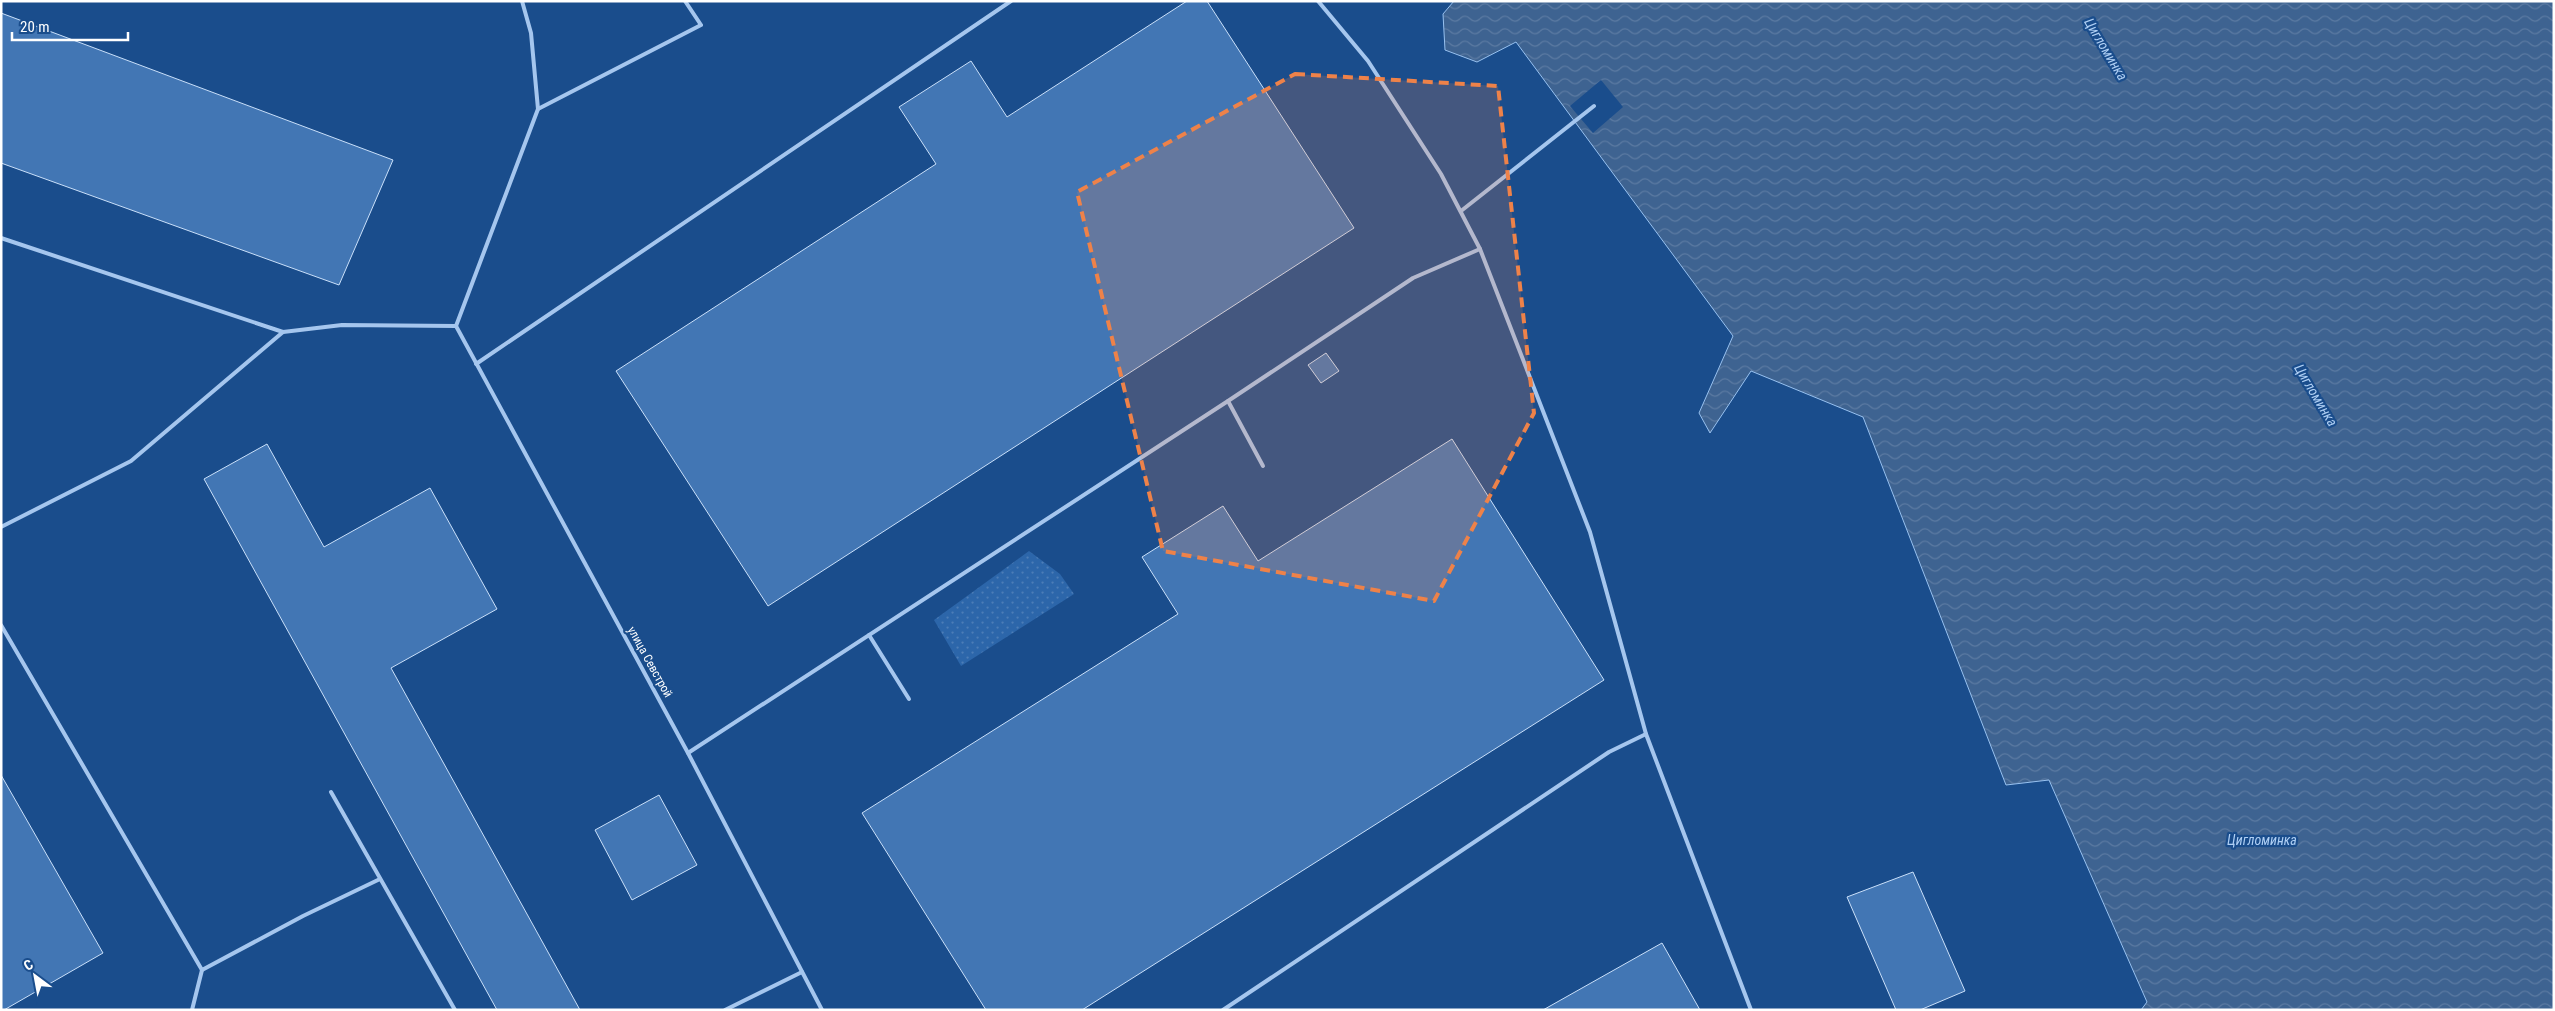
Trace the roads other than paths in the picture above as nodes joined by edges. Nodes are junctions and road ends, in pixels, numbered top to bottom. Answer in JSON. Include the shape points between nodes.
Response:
{"nodes":[{"id":1,"x":522,"y":1,"type":"edge"},
{"id":2,"x":685,"y":1,"type":"edge"},
{"id":3,"x":1011,"y":1,"type":"edge"},
{"id":4,"x":1318,"y":1,"type":"edge"},
{"id":5,"x":1594,"y":106,"type":"dead end"},
{"id":6,"x":538,"y":109,"type":"junction"},
{"id":7,"x":1461,"y":211,"type":"junction"},
{"id":8,"x":1,"y":238,"type":"edge"},
{"id":9,"x":1480,"y":249,"type":"junction"},
{"id":10,"x":456,"y":326,"type":"junction"},
{"id":11,"x":283,"y":332,"type":"junction"},
{"id":12,"x":476,"y":364,"type":"junction"},
{"id":13,"x":1228,"y":401,"type":"junction"},
{"id":14,"x":1263,"y":466,"type":"dead end"},
{"id":15,"x":1,"y":527,"type":"edge"},
{"id":16,"x":1,"y":626,"type":"edge"},
{"id":17,"x":869,"y":635,"type":"junction"},
{"id":18,"x":909,"y":699,"type":"dead end"},
{"id":19,"x":1646,"y":734,"type":"junction"},
{"id":20,"x":688,"y":752,"type":"junction"},
{"id":21,"x":331,"y":792,"type":"dead end"},
{"id":22,"x":380,"y":878,"type":"junction"},
{"id":23,"x":202,"y":970,"type":"junction"},
{"id":24,"x":802,"y":972,"type":"junction"},
{"id":25,"x":192,"y":1010,"type":"edge"},
{"id":26,"x":455,"y":1010,"type":"edge"},
{"id":27,"x":725,"y":1010,"type":"edge"},
{"id":28,"x":822,"y":1010,"type":"edge"},
{"id":29,"x":1223,"y":1010,"type":"edge"},
{"id":30,"x":1751,"y":1010,"type":"edge"}],
"edges":[{"from":1,"to":6,"type":"lane","via":[[531,33]]},
{"from":2,"to":6,"type":"lane","via":[[701,25]]},
{"from":3,"to":12,"type":"lane"},
{"from":4,"to":7,"type":"lane","via":[[1368,61],[1442,174]]},
{"from":5,"to":7,"type":"lane"},
{"from":6,"to":10,"type":"lane"},
{"from":7,"to":9,"type":"lane"},
{"from":8,"to":11,"type":"lane"},
{"from":9,"to":13,"type":"lane","via":[[1413,278]]},
{"from":9,"to":19,"type":"lane","via":[[1590,532]]},
{"from":10,"to":11,"type":"lane","via":[[342,325]]},
{"from":10,"to":12,"type":"lane","name":"улица Севстрой"},
{"from":11,"to":15,"type":"lane","via":[[131,461]]},
{"from":12,"to":20,"type":"lane","name":"улица Севстрой"},
{"from":13,"to":14,"type":"lane"},
{"from":13,"to":17,"type":"lane"},
{"from":16,"to":23,"type":"lane"},
{"from":17,"to":18,"type":"lane"},
{"from":17,"to":20,"type":"lane"},
{"from":19,"to":29,"type":"lane","via":[[1601,758]]},
{"from":19,"to":30,"type":"lane"},
{"from":20,"to":24,"type":"lane","name":"улица Севстрой"},
{"from":21,"to":22,"type":"lane"},
{"from":22,"to":23,"type":"lane"},
{"from":22,"to":26,"type":"lane"},
{"from":23,"to":25,"type":"lane"},
{"from":24,"to":27,"type":"lane"},
{"from":24,"to":28,"type":"lane","name":"улица Севстрой"}]}
